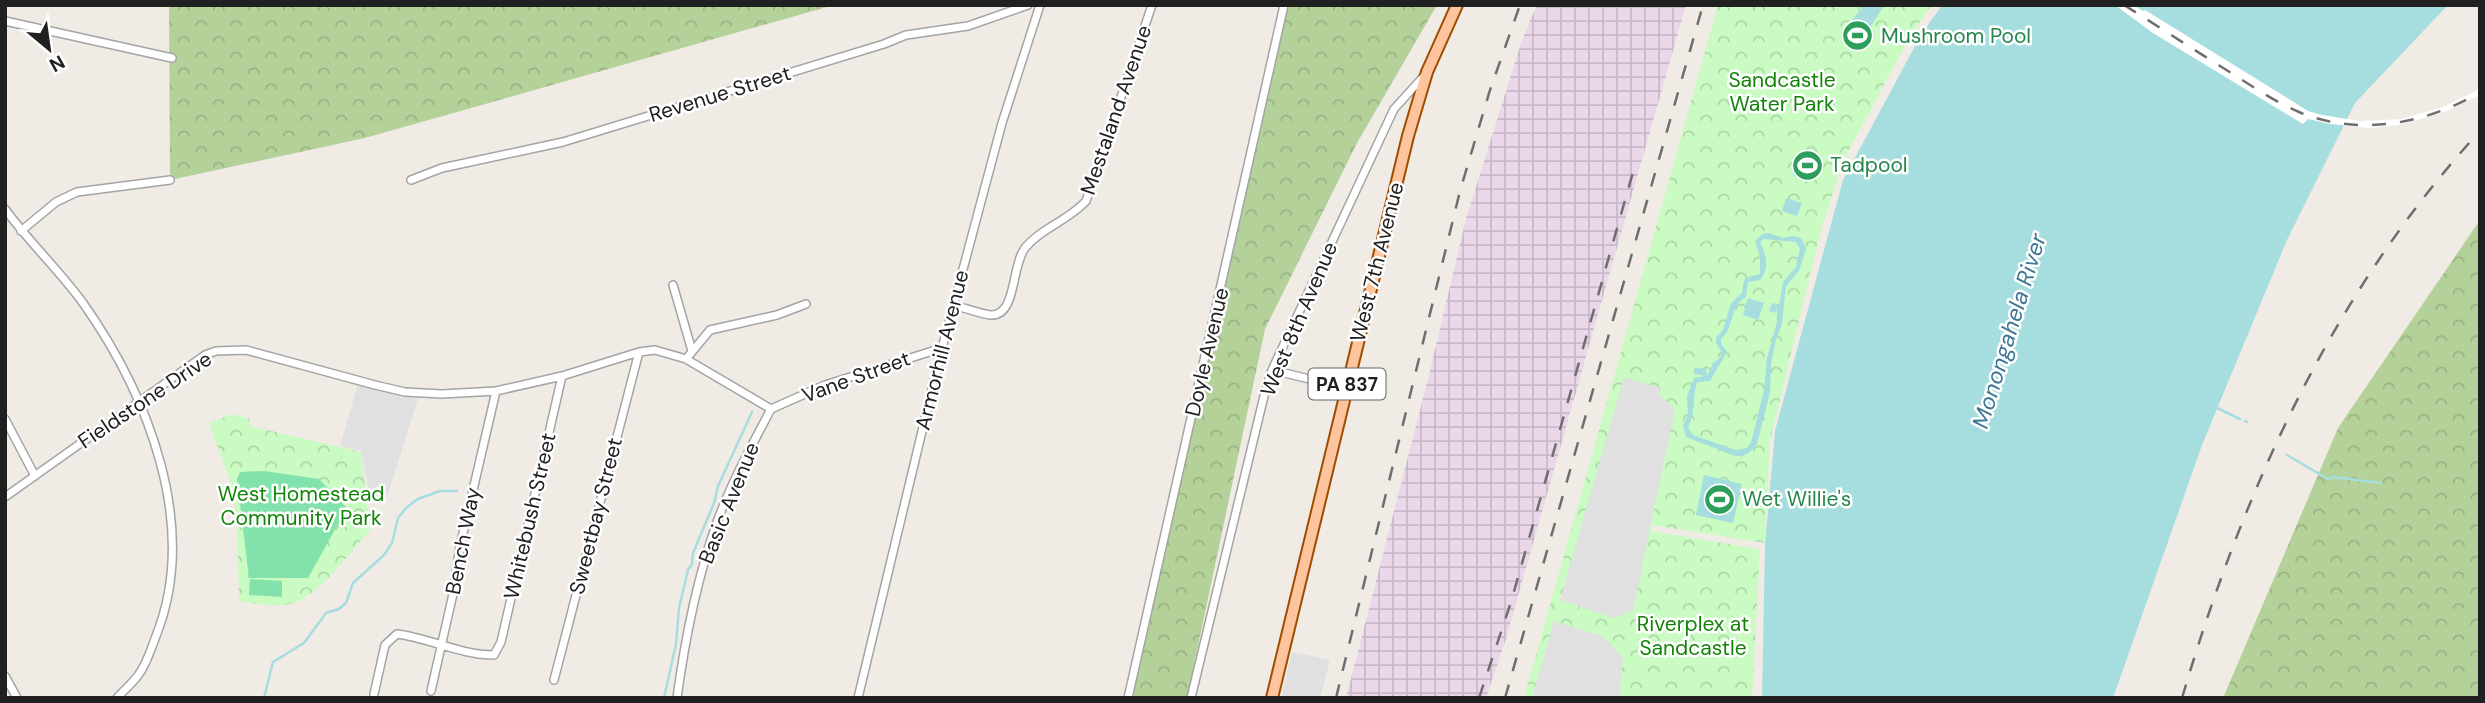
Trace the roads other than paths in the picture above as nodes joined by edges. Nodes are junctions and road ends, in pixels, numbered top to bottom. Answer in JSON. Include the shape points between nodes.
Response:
{"nodes":[{"id":1,"x":1028,"y":5,"type":"edge"},
{"id":2,"x":1040,"y":5,"type":"edge"},
{"id":3,"x":1152,"y":5,"type":"edge"},
{"id":4,"x":1284,"y":5,"type":"edge"},
{"id":5,"x":1457,"y":5,"type":"edge"},
{"id":6,"x":5,"y":21,"type":"edge"},
{"id":7,"x":172,"y":58,"type":"dead end"},
{"id":8,"x":1427,"y":72,"type":"junction"},
{"id":9,"x":170,"y":180,"type":"dead end"},
{"id":10,"x":411,"y":180,"type":"dead end"},
{"id":11,"x":5,"y":209,"type":"edge"},
{"id":12,"x":21,"y":231,"type":"junction"},
{"id":13,"x":673,"y":285,"type":"dead end"},
{"id":14,"x":806,"y":304,"type":"dead end"},
{"id":15,"x":953,"y":304,"type":"junction"},
{"id":16,"x":942,"y":348,"type":"junction"},
{"id":17,"x":692,"y":351,"type":"junction"},
{"id":18,"x":639,"y":352,"type":"junction"},
{"id":19,"x":685,"y":359,"type":"junction"},
{"id":20,"x":1272,"y":370,"type":"junction"},
{"id":21,"x":562,"y":376,"type":"junction"},
{"id":22,"x":1347,"y":388,"type":"junction"},
{"id":23,"x":496,"y":391,"type":"junction"},
{"id":24,"x":138,"y":402,"type":"junction"},
{"id":25,"x":771,"y":409,"type":"junction"},
{"id":26,"x":5,"y":419,"type":"edge"},
{"id":27,"x":35,"y":476,"type":"junction"},
{"id":28,"x":5,"y":497,"type":"edge"},
{"id":29,"x":442,"y":646,"type":"junction"},
{"id":30,"x":5,"y":676,"type":"edge"},
{"id":31,"x":554,"y":680,"type":"dead end"},
{"id":32,"x":431,"y":691,"type":"dead end"},
{"id":33,"x":374,"y":694,"type":"dead end"},
{"id":34,"x":17,"y":698,"type":"edge"},
{"id":35,"x":117,"y":698,"type":"edge"},
{"id":36,"x":677,"y":698,"type":"edge"},
{"id":37,"x":858,"y":698,"type":"edge"},
{"id":38,"x":1128,"y":698,"type":"edge"},
{"id":39,"x":1191,"y":698,"type":"edge"},
{"id":40,"x":1272,"y":698,"type":"edge"}],
"edges":[{"from":1,"to":10,"type":"street","name":"Revenue Street","via":[[968,26],[906,35],[563,142],[442,168]]},
{"from":2,"to":15,"type":"street","name":"Armorhill Avenue","via":[[1002,123]]},
{"from":3,"to":15,"type":"street","name":"Mestaland Avenue","via":[[1086,201],[1026,247],[1018,261],[1011,299],[999,314]]},
{"from":4,"to":38,"type":"street","name":"Doyle Avenue"},
{"from":5,"to":8,"type":"main road","name":"West 8th Avenue","number":"PA 837"},
{"from":6,"to":7,"type":"street"},
{"from":8,"to":20,"type":"street","name":"West 8th Avenue","via":[[1394,109]]},
{"from":8,"to":22,"type":"main road","name":"West 7th Avenue","number":"PA 837"},
{"from":9,"to":12,"type":"street","via":[[77,192],[56,202]]},
{"from":11,"to":12,"type":"street"},
{"from":12,"to":24,"type":"street","via":[[83,303]]},
{"from":13,"to":17,"type":"street"},
{"from":14,"to":17,"type":"street","via":[[709,330]]},
{"from":15,"to":16,"type":"street","name":"Armorhill Avenue"},
{"from":16,"to":25,"type":"street","name":"Vane Street","via":[[825,386]]},
{"from":16,"to":37,"type":"street","name":"Armorhill Avenue"},
{"from":17,"to":19,"type":"street"},
{"from":18,"to":19,"type":"street","via":[[655,350]]},
{"from":18,"to":21,"type":"street","name":"Fieldstone Drive"},
{"from":18,"to":31,"type":"street","name":"Sweetbay Street"},
{"from":19,"to":25,"type":"street"},
{"from":20,"to":22,"type":"street"},
{"from":20,"to":39,"type":"street","name":"West 8th Avenue"},
{"from":21,"to":23,"type":"street","name":"Fieldstone Drive"},
{"from":21,"to":29,"type":"street","name":"Whitebush Street","via":[[501,642],[494,655]]},
{"from":22,"to":40,"type":"main road","name":"West 7th Avenue","number":"PA 837"},
{"from":23,"to":24,"type":"street","name":"Fieldstone Drive","via":[[405,392],[246,350],[205,355]]},
{"from":23,"to":29,"type":"street","name":"Bench Way"},
{"from":24,"to":27,"type":"street","name":"Fieldstone Drive"},
{"from":24,"to":35,"type":"street","via":[[170,507],[173,572],[147,661]]},
{"from":25,"to":36,"type":"street","name":"Basic Avenue","via":[[716,523],[686,632]]},
{"from":26,"to":27,"type":"street"},
{"from":27,"to":28,"type":"street","name":"Fieldstone Drive"},
{"from":29,"to":32,"type":"street","name":"Bench Way"},
{"from":29,"to":33,"type":"street","via":[[397,634],[385,645]]},
{"from":30,"to":34,"type":"street"}]}
